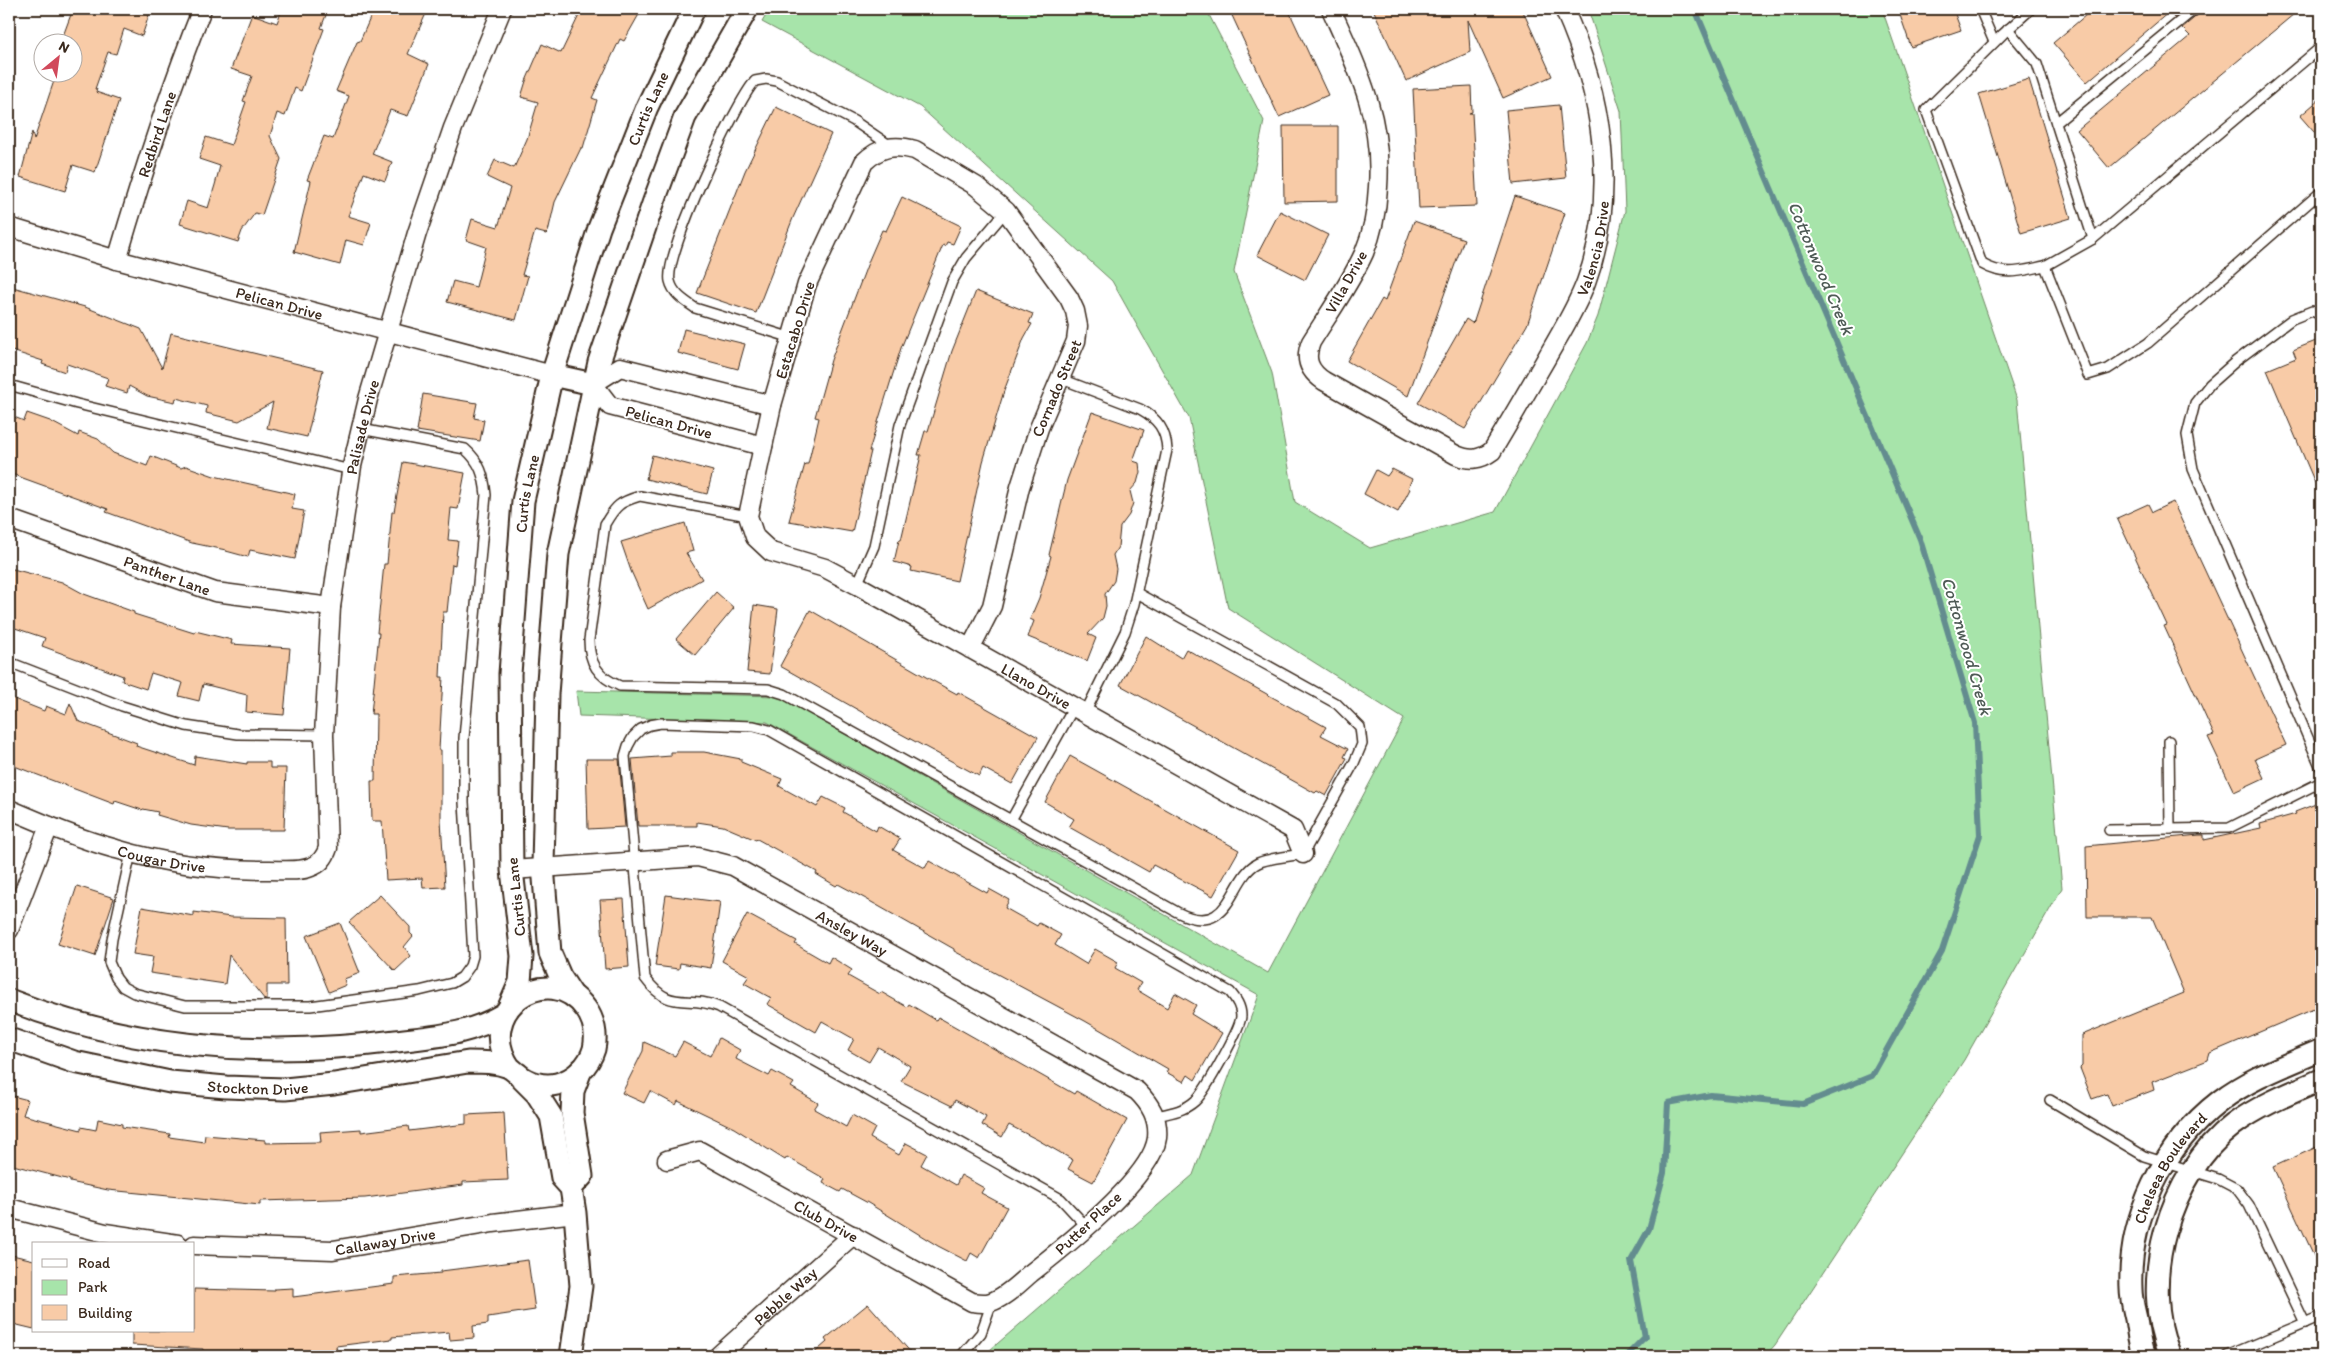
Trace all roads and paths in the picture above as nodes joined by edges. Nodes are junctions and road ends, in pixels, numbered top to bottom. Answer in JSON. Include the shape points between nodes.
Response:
{"nodes":[{"id":1,"x":202,"y":9,"type":"edge"},
{"id":2,"x":502,"y":9,"type":"edge"},
{"id":3,"x":694,"y":9,"type":"edge"},
{"id":4,"x":747,"y":9,"type":"edge"},
{"id":5,"x":1331,"y":9,"type":"edge"},
{"id":6,"x":1564,"y":9,"type":"edge"},
{"id":7,"x":1980,"y":9,"type":"edge"},
{"id":8,"x":2031,"y":9,"type":"edge"},
{"id":9,"x":2195,"y":9,"type":"edge"},
{"id":10,"x":2008,"y":29,"type":"junction"},
{"id":11,"x":1994,"y":42,"type":"junction"},
{"id":12,"x":2321,"y":47,"type":"edge"},
{"id":13,"x":2056,"y":123,"type":"junction"},
{"id":14,"x":892,"y":147,"type":"junction"},
{"id":15,"x":2321,"y":192,"type":"edge"},
{"id":16,"x":1006,"y":211,"type":"junction"},
{"id":17,"x":9,"y":227,"type":"edge"},
{"id":18,"x":2093,"y":239,"type":"junction"},
{"id":19,"x":117,"y":260,"type":"junction"},
{"id":20,"x":2045,"y":266,"type":"junction"},
{"id":21,"x":2321,"y":315,"type":"edge"},
{"id":22,"x":388,"y":333,"type":"junction"},
{"id":23,"x":792,"y":338,"type":"junction"},
{"id":24,"x":552,"y":375,"type":"junction"},
{"id":25,"x":1059,"y":378,"type":"junction"},
{"id":26,"x":593,"y":384,"type":"junction"},
{"id":27,"x":9,"y":385,"type":"edge"},
{"id":28,"x":772,"y":405,"type":"junction"},
{"id":29,"x":361,"y":429,"type":"junction"},
{"id":30,"x":763,"y":446,"type":"junction"},
{"id":31,"x":1477,"y":459,"type":"joint"},
{"id":32,"x":351,"y":470,"type":"junction"},
{"id":33,"x":748,"y":516,"type":"junction"},
{"id":34,"x":9,"y":518,"type":"edge"},
{"id":35,"x":857,"y":585,"type":"junction"},
{"id":36,"x":1136,"y":593,"type":"junction"},
{"id":37,"x":331,"y":607,"type":"junction"},
{"id":38,"x":970,"y":648,"type":"junction"},
{"id":39,"x":9,"y":662,"type":"edge"},
{"id":40,"x":1080,"y":710,"type":"junction"},
{"id":41,"x":324,"y":735,"type":"junction"},
{"id":42,"x":2169,"y":741,"type":"dead end"},
{"id":43,"x":2321,"y":768,"type":"edge"},
{"id":44,"x":2321,"y":782,"type":"edge"},
{"id":45,"x":9,"y":809,"type":"edge"},
{"id":46,"x":1011,"y":820,"type":"junction"},
{"id":47,"x":49,"y":826,"type":"junction"},
{"id":48,"x":2170,"y":829,"type":"junction"},
{"id":49,"x":2109,"y":830,"type":"dead end"},
{"id":50,"x":131,"y":853,"type":"junction"},
{"id":51,"x":1303,"y":854,"type":"junction"},
{"id":52,"x":634,"y":860,"type":"junction"},
{"id":53,"x":320,"y":862,"type":"joint"},
{"id":54,"x":543,"y":866,"type":"junction"},
{"id":55,"x":512,"y":870,"type":"junction"},
{"id":56,"x":9,"y":930,"type":"edge"},
{"id":57,"x":573,"y":996,"type":"junction"},
{"id":58,"x":9,"y":1000,"type":"edge"},
{"id":59,"x":507,"y":1009,"type":"junction"},
{"id":60,"x":9,"y":1038,"type":"edge"},
{"id":61,"x":2321,"y":1050,"type":"edge"},
{"id":62,"x":581,"y":1070,"type":"junction"},
{"id":63,"x":515,"y":1072,"type":"junction"},
{"id":64,"x":2321,"y":1080,"type":"edge"},
{"id":65,"x":2050,"y":1100,"type":"dead end"},
{"id":66,"x":1156,"y":1116,"type":"junction"},
{"id":67,"x":667,"y":1160,"type":"dead end"},
{"id":68,"x":2164,"y":1163,"type":"junction"},
{"id":69,"x":2193,"y":1172,"type":"junction"},
{"id":70,"x":571,"y":1188,"type":"junction"},
{"id":71,"x":9,"y":1208,"type":"edge"},
{"id":72,"x":575,"y":1213,"type":"junction"},
{"id":73,"x":1087,"y":1227,"type":"junction"},
{"id":74,"x":853,"y":1236,"type":"junction"},
{"id":75,"x":163,"y":1242,"type":"edge"},
{"id":76,"x":195,"y":1244,"type":"edge"},
{"id":77,"x":988,"y":1303,"type":"junction"},
{"id":78,"x":2321,"y":1316,"type":"edge"},
{"id":79,"x":2305,"y":1323,"type":"junction"},
{"id":80,"x":571,"y":1356,"type":"edge"},
{"id":81,"x":718,"y":1356,"type":"edge"},
{"id":82,"x":961,"y":1356,"type":"edge"},
{"id":83,"x":2144,"y":1356,"type":"edge"},
{"id":84,"x":2170,"y":1356,"type":"edge"},
{"id":85,"x":2227,"y":1356,"type":"edge"}],
"edges":[{"from":1,"to":19,"type":"street","name":"Redbird Lane","via":[[149,152]]},
{"from":2,"to":22,"type":"street","name":"Palisade Drive","via":[[453,128],[417,233]]},
{"from":3,"to":24,"type":"street","name":"Curtis Lane","via":[[647,106],[599,228]]},
{"from":4,"to":26,"type":"street","name":"Curtis Lane","via":[[685,117]]},
{"from":5,"to":31,"type":"street","name":"Villa Drive","via":[[1372,108],[1379,148],[1377,208],[1364,253],[1312,342],[1307,357],[1309,366],[1324,381],[1448,450],[1465,459]]},
{"from":6,"to":31,"type":"street","name":"Valencia Drive","via":[[1584,58],[1599,116],[1604,174],[1598,234],[1586,282],[1566,326],[1492,451]]},
{"from":7,"to":11,"type":"lane"},
{"from":8,"to":10,"type":"lane"},
{"from":9,"to":13,"type":"lane"},
{"from":10,"to":11,"type":"lane"},
{"from":10,"to":13,"type":"lane","via":[[2037,64]]},
{"from":11,"to":20,"type":"lane","via":[[1926,110],[1982,264],[2009,273]]},
{"from":12,"to":18,"type":"lane"},
{"from":13,"to":18,"type":"lane"},
{"from":14,"to":16,"type":"street","name":"Cornado Street","via":[[915,150],[976,186]]},
{"from":14,"to":23,"type":"street","name":"Estacabo Drive","via":[[874,153],[864,162],[808,284]]},
{"from":14,"to":23,"type":"lane","via":[[854,121],[777,81],[755,81],[737,107],[707,168],[678,242],[669,279],[673,289],[695,308]]},
{"from":15,"to":20,"type":"lane","via":[[2148,343],[2108,369],[2088,375]]},
{"from":16,"to":25,"type":"street","name":"Cornado Street","via":[[1075,311],[1076,341]]},
{"from":16,"to":35,"type":"lane","via":[[966,258],[952,282],[900,425],[874,546]]},
{"from":17,"to":19,"type":"street","name":"Pelican Drive"},
{"from":18,"to":20,"type":"lane"},
{"from":19,"to":22,"type":"street","name":"Pelican Drive"},
{"from":21,"to":43,"type":"lane","via":[[2312,311],[2292,319],[2210,384],[2195,404],[2187,435],[2193,469]]},
{"from":22,"to":24,"type":"street","name":"Pelican Drive"},
{"from":22,"to":29,"type":"street","name":"Palisade Drive"},
{"from":23,"to":28,"type":"street","name":"Estacabo Drive"},
{"from":24,"to":26,"type":"street"},
{"from":24,"to":55,"type":"street","name":"Curtis Lane","via":[[523,501],[510,654]]},
{"from":25,"to":36,"type":"lane","via":[[1140,409],[1162,426],[1167,438]]},
{"from":25,"to":38,"type":"street","name":"Cornado Street","via":[[1020,487],[992,606]]},
{"from":26,"to":28,"type":"street","via":[[620,367]]},
{"from":26,"to":30,"type":"street","name":"Pelican Drive","via":[[610,406]]},
{"from":26,"to":54,"type":"street","name":"Curtis Lane","via":[[558,554],[547,694]]},
{"from":27,"to":32,"type":"lane"},
{"from":28,"to":30,"type":"street","name":"Estacabo Drive"},
{"from":29,"to":32,"type":"street","name":"Palisade Drive"},
{"from":29,"to":50,"type":"lane","via":[[465,449],[484,474],[486,495],[464,738],[464,802],[473,956],[470,966],[462,977],[452,983],[419,991],[310,1006],[185,1006],[134,993],[123,987],[109,962]]},
{"from":30,"to":33,"type":"street","name":"Estacabo Drive"},
{"from":32,"to":37,"type":"street","name":"Palisade Drive"},
{"from":33,"to":35,"type":"street","name":"Llano Drive","via":[[755,537],[771,552],[825,568]]},
{"from":33,"to":46,"type":"lane","via":[[640,496],[623,501],[613,510],[605,524],[589,640],[592,664],[599,674],[620,686],[777,691]]},
{"from":34,"to":37,"type":"street","name":"Panther Lane","via":[[215,592]]},
{"from":35,"to":38,"type":"street","name":"Llano Drive"},
{"from":36,"to":40,"type":"lane","via":[[1125,632]]},
{"from":36,"to":51,"type":"lane","via":[[1337,704],[1360,726],[1362,744],[1354,763]]},
{"from":37,"to":41,"type":"street","name":"Palisade Drive"},
{"from":38,"to":40,"type":"street","name":"Llano Drive"},
{"from":39,"to":41,"type":"lane","via":[[122,706],[186,726],[238,734]]},
{"from":40,"to":46,"type":"lane"},
{"from":40,"to":51,"type":"street","name":"Llano Drive","via":[[1294,830]]},
{"from":41,"to":53,"type":"street","name":"Palisade Drive","via":[[328,848]]},
{"from":42,"to":48,"type":"lane"},
{"from":44,"to":48,"type":"lane","via":[[2229,828]]},
{"from":45,"to":47,"type":"street","name":"Cougar Drive"},
{"from":46,"to":51,"type":"lane","via":[[1187,917],[1211,916],[1222,910],[1257,863]]},
{"from":47,"to":50,"type":"street","name":"Cougar Drive"},
{"from":47,"to":56,"type":"street"},
{"from":48,"to":49,"type":"lane"},
{"from":50,"to":53,"type":"street","name":"Cougar Drive","via":[[186,865],[242,870],[304,869]]},
{"from":52,"to":54,"type":"street","name":"Ansley Way"},
{"from":52,"to":66,"type":"street","name":"Ansley Way","via":[[698,857],[733,866],[1137,1091]]},
{"from":52,"to":66,"type":"lane","via":[[626,756],[628,746],[640,729],[660,723],[754,726],[769,730],[1230,992],[1240,1007],[1239,1026],[1203,1090],[1182,1110]]},
{"from":52,"to":73,"type":"lane","via":[[645,978],[653,989],[676,1002],[699,1001],[719,1007],[1061,1199]]},
{"from":54,"to":55,"type":"street","name":"Ansley Way"},
{"from":54,"to":57,"type":"street","name":"Curtis Lane","via":[[550,953]]},
{"from":55,"to":59,"type":"street","name":"Curtis Lane","via":[[522,956],[520,982]]},
{"from":57,"to":59,"type":"street","via":[[550,988],[538,989],[526,993]]},
{"from":57,"to":62,"type":"street","via":[[590,1014],[595,1031],[594,1050]]},
{"from":58,"to":59,"type":"street","via":[[99,1030],[153,1040],[240,1049],[373,1044],[464,1032],[485,1025]]},
{"from":59,"to":63,"type":"street","via":[[499,1030],[500,1047]]},
{"from":60,"to":63,"type":"street","name":"Stockton Drive","via":[[83,1064],[170,1082],[226,1087],[285,1089],[334,1084],[468,1062],[490,1062]]},
{"from":61,"to":68,"type":"street","name":"Chelsea Boulevard","via":[[2251,1081],[2220,1101],[2189,1130]]},
{"from":62,"to":63,"type":"street","via":[[564,1081],[548,1085],[529,1081]]},
{"from":62,"to":70,"type":"street","via":[[573,1091],[572,1113],[582,1176]]},
{"from":63,"to":70,"type":"street","via":[[538,1094],[551,1116],[562,1178]]},
{"from":64,"to":69,"type":"street","name":"Chelsea Boulevard","via":[[2259,1108],[2232,1126],[2209,1149]]},
{"from":65,"to":68,"type":"lane","via":[[2144,1156]]},
{"from":66,"to":73,"type":"street","name":"Putter Place","via":[[1157,1138],[1151,1153],[1129,1185]]},
{"from":67,"to":74,"type":"street","name":"Club Drive","via":[[700,1151]]},
{"from":68,"to":69,"type":"lane"},
{"from":68,"to":83,"type":"street","name":"Chelsea Boulevard","via":[[2145,1202],[2133,1248],[2130,1291]]},
{"from":69,"to":79,"type":"lane","via":[[2237,1189],[2249,1205]]},
{"from":69,"to":84,"type":"street","name":"Chelsea Boulevard","via":[[2171,1211],[2161,1242],[2157,1284],[2163,1341]]},
{"from":70,"to":72,"type":"street"},
{"from":71,"to":75,"type":"street","via":[[105,1234]]},
{"from":72,"to":76,"type":"street","name":"Callaway Drive","via":[[333,1250]]},
{"from":72,"to":80,"type":"street","via":[[581,1286]]},
{"from":73,"to":77,"type":"street","name":"Putter Place","via":[[1001,1297]]},
{"from":74,"to":77,"type":"street","name":"Club Drive","via":[[972,1302]]},
{"from":74,"to":81,"type":"street","name":"Pebble Way"},
{"from":77,"to":82,"type":"lane","via":[[980,1333]]},
{"from":78,"to":79,"type":"lane"},
{"from":79,"to":85,"type":"lane"}]}
